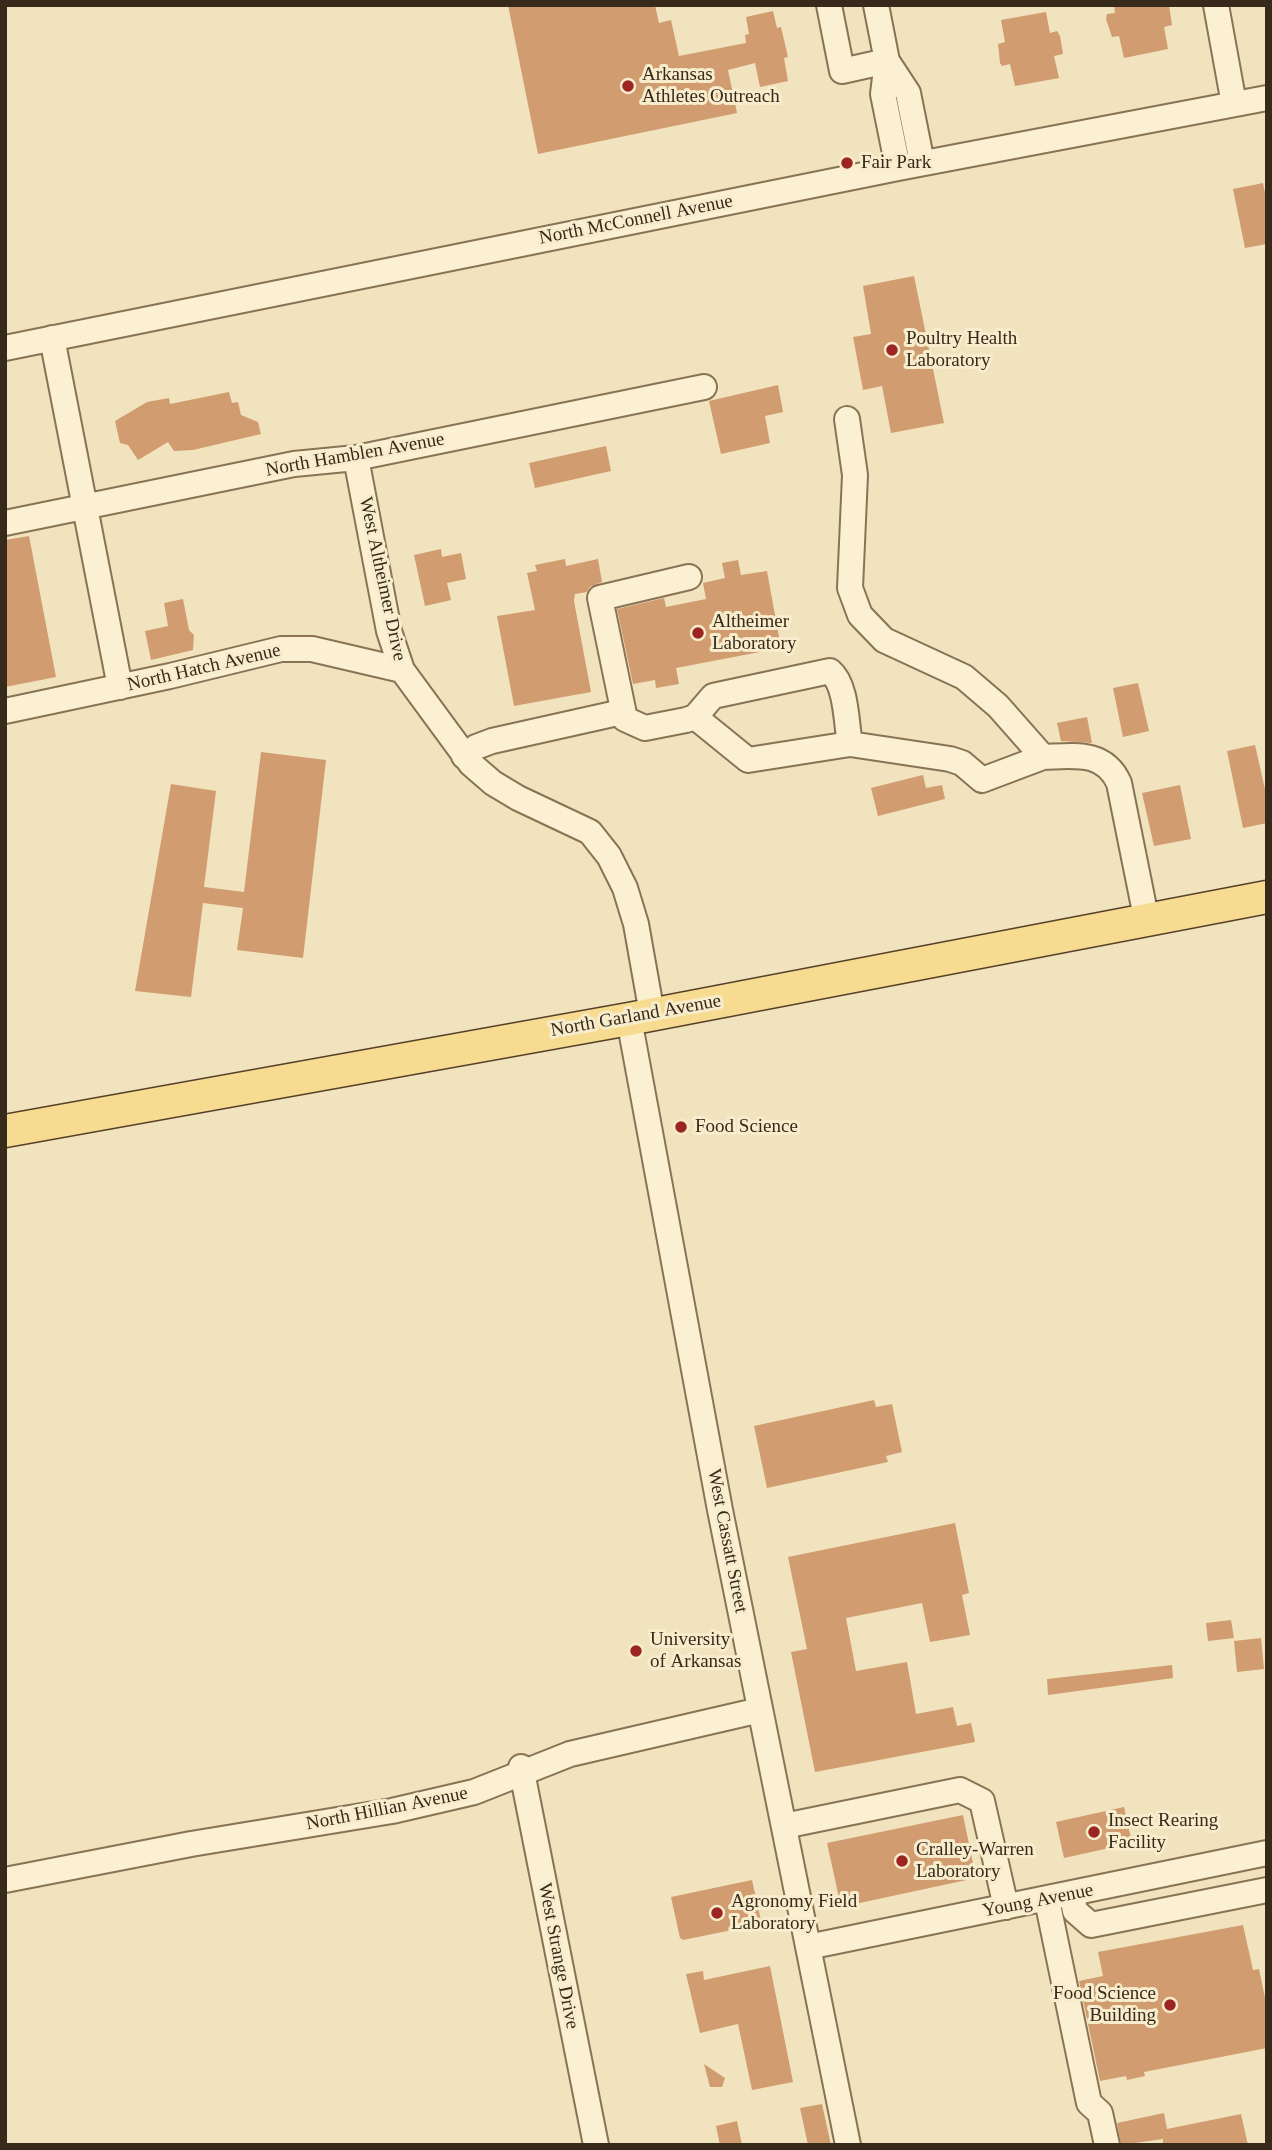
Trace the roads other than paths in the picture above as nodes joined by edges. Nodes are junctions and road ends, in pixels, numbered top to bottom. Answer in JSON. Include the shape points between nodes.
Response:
{"nodes":[{"id":1,"x":829,"y":5,"type":"edge"},
{"id":2,"x":876,"y":5,"type":"edge"},
{"id":3,"x":1216,"y":5,"type":"edge"},
{"id":4,"x":887,"y":61,"type":"junction"},
{"id":5,"x":1267,"y":98,"type":"edge"},
{"id":6,"x":1234,"y":104,"type":"junction"},
{"id":7,"x":922,"y":163,"type":"junction"},
{"id":8,"x":898,"y":167,"type":"junction"},
{"id":9,"x":52,"y":338,"type":"junction"},
{"id":10,"x":5,"y":348,"type":"edge"},
{"id":11,"x":704,"y":387,"type":"dead end"},
{"id":12,"x":847,"y":419,"type":"dead end"},
{"id":13,"x":356,"y":458,"type":"junction"},
{"id":14,"x":85,"y":507,"type":"junction"},
{"id":15,"x":5,"y":523,"type":"edge"},
{"id":16,"x":689,"y":577,"type":"dead end"},
{"id":17,"x":402,"y":670,"type":"junction"},
{"id":18,"x":120,"y":687,"type":"junction"},
{"id":19,"x":5,"y":710,"type":"edge"},
{"id":20,"x":622,"y":712,"type":"junction"},
{"id":21,"x":695,"y":717,"type":"junction"},
{"id":22,"x":850,"y":744,"type":"junction"},
{"id":23,"x":464,"y":756,"type":"junction"},
{"id":24,"x":1043,"y":757,"type":"junction"},
{"id":25,"x":1267,"y":897,"type":"edge"},
{"id":26,"x":1147,"y":922,"type":"junction"},
{"id":27,"x":640,"y":1016,"type":"junction"},
{"id":28,"x":5,"y":1131,"type":"edge"},
{"id":29,"x":760,"y":1710,"type":"junction"},
{"id":30,"x":522,"y":1769,"type":"junction"},
{"id":31,"x":784,"y":1826,"type":"junction"},
{"id":32,"x":1267,"y":1853,"type":"edge"},
{"id":33,"x":5,"y":1880,"type":"edge"},
{"id":34,"x":1267,"y":1890,"type":"edge"},
{"id":35,"x":1072,"y":1895,"type":"junction"},
{"id":36,"x":1047,"y":1900,"type":"junction"},
{"id":37,"x":1006,"y":1908,"type":"junction"},
{"id":38,"x":808,"y":1947,"type":"junction"},
{"id":39,"x":596,"y":2145,"type":"edge"},
{"id":40,"x":848,"y":2145,"type":"edge"},
{"id":41,"x":1108,"y":2145,"type":"edge"}],
"edges":[{"from":1,"to":4,"type":"street","via":[[842,71]]},
{"from":2,"to":4,"type":"street"},
{"from":3,"to":6,"type":"street"},
{"from":4,"to":7,"type":"street","via":[[908,93]]},
{"from":4,"to":8,"type":"street","via":[[883,94]]},
{"from":5,"to":6,"type":"street","name":"North McConnell Avenue"},
{"from":6,"to":7,"type":"street","name":"North McConnell Avenue"},
{"from":7,"to":8,"type":"street","name":"North McConnell Avenue"},
{"from":8,"to":9,"type":"street","name":"North McConnell Avenue"},
{"from":9,"to":10,"type":"street","name":"North McConnell Avenue"},
{"from":9,"to":14,"type":"street"},
{"from":11,"to":13,"type":"street","name":"North Hamblen Avenue"},
{"from":12,"to":24,"type":"street","via":[[855,475],[850,588],[860,615],[884,640],[964,677],[998,706]]},
{"from":13,"to":14,"type":"street","name":"North Hamblen Avenue","via":[[294,464]]},
{"from":13,"to":17,"type":"street","name":"West Altheimer Drive"},
{"from":14,"to":15,"type":"street","name":"North Hamblen Avenue"},
{"from":14,"to":18,"type":"street"},
{"from":16,"to":20,"type":"street","via":[[600,598]]},
{"from":17,"to":18,"type":"street","name":"North Hatch Avenue","via":[[312,649],[281,649]]},
{"from":17,"to":23,"type":"street","name":"West Altheimer Drive"},
{"from":18,"to":19,"type":"street","name":"North Hatch Avenue"},
{"from":20,"to":21,"type":"street","via":[[631,724],[645,728]]},
{"from":20,"to":23,"type":"street","via":[[492,741]]},
{"from":21,"to":22,"type":"street","via":[[748,760]]},
{"from":21,"to":22,"type":"street","via":[[713,696],[830,671],[840,687]]},
{"from":22,"to":24,"type":"street","via":[[962,763],[982,780]]},
{"from":23,"to":27,"type":"street","name":"West Altheimer Drive","via":[[493,783],[590,832],[609,856],[636,924]]},
{"from":24,"to":26,"type":"street","via":[[1088,756],[1113,770]]},
{"from":25,"to":26,"type":"main road","name":"North Garland Avenue"},
{"from":26,"to":27,"type":"main road","name":"North Garland Avenue"},
{"from":27,"to":28,"type":"main road","name":"North Garland Avenue"},
{"from":27,"to":29,"type":"street","name":"West Cassatt Street","via":[[717,1497]]},
{"from":29,"to":30,"type":"street","name":"North Hillian Avenue","via":[[631,1737]]},
{"from":29,"to":31,"type":"street","name":"West Cassatt Street"},
{"from":30,"to":33,"type":"street","name":"North Hillian Avenue","via":[[474,1792],[392,1811]]},
{"from":30,"to":39,"type":"street","name":"West Strange Drive"},
{"from":31,"to":37,"type":"street","via":[[960,1790],[982,1801]]},
{"from":31,"to":38,"type":"street","name":"West Cassatt Street"},
{"from":32,"to":35,"type":"street","name":"Young Avenue"},
{"from":34,"to":35,"type":"street","via":[[1090,1925],[1075,1911]]},
{"from":35,"to":36,"type":"street","name":"Young Avenue"},
{"from":36,"to":37,"type":"street","name":"Young Avenue"},
{"from":36,"to":41,"type":"street","via":[[1089,2103],[1101,2113]]},
{"from":37,"to":38,"type":"street","name":"Young Avenue"},
{"from":38,"to":40,"type":"street","name":"West Cassatt Street"}]}
